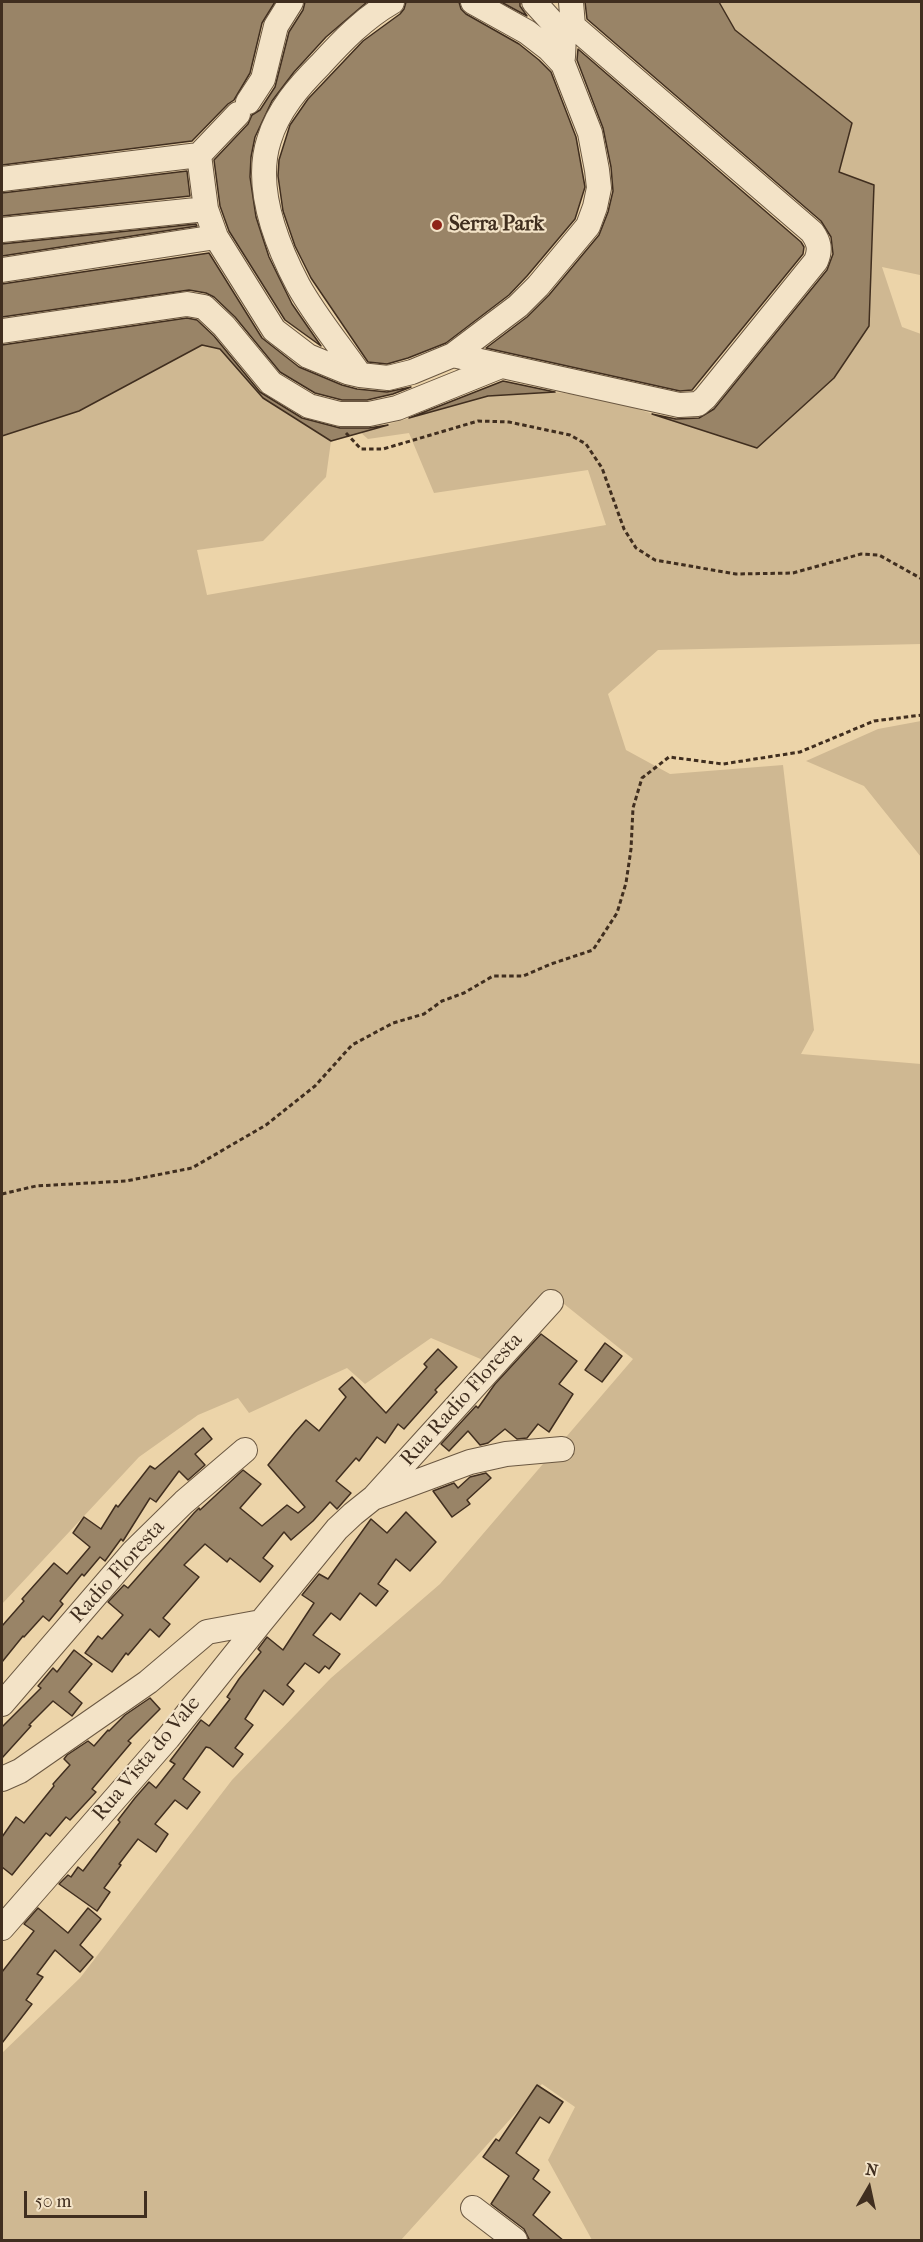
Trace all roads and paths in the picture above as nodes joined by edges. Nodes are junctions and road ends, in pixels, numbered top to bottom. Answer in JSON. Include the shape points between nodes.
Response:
{"nodes":[{"id":1,"x":291,"y":2,"type":"edge"},
{"id":2,"x":392,"y":2,"type":"edge"},
{"id":3,"x":473,"y":2,"type":"edge"},
{"id":4,"x":534,"y":2,"type":"edge"},
{"id":5,"x":571,"y":2,"type":"edge"},
{"id":6,"x":569,"y":31,"type":"junction"},
{"id":7,"x":563,"y":64,"type":"junction"},
{"id":8,"x":200,"y":155,"type":"junction"},
{"id":9,"x":2,"y":179,"type":"edge"},
{"id":10,"x":206,"y":209,"type":"junction"},
{"id":11,"x":2,"y":230,"type":"edge"},
{"id":12,"x":216,"y":237,"type":"junction"},
{"id":13,"x":2,"y":270,"type":"edge"},
{"id":14,"x":2,"y":331,"type":"edge"},
{"id":15,"x":453,"y":355,"type":"junction"},
{"id":16,"x":501,"y":366,"type":"junction"},
{"id":17,"x":360,"y":375,"type":"junction"},
{"id":18,"x":340,"y":414,"type":"junction"},
{"id":19,"x":921,"y":579,"type":"edge"},
{"id":20,"x":921,"y":715,"type":"edge"},
{"id":21,"x":2,"y":1194,"type":"edge"},
{"id":22,"x":551,"y":1302,"type":"dead end"},
{"id":23,"x":562,"y":1449,"type":"dead end"},
{"id":24,"x":245,"y":1450,"type":"dead end"},
{"id":25,"x":373,"y":1498,"type":"junction"},
{"id":26,"x":261,"y":1622,"type":"junction"},
{"id":27,"x":2,"y":1704,"type":"edge"},
{"id":28,"x":2,"y":1779,"type":"edge"},
{"id":29,"x":2,"y":1928,"type":"edge"},
{"id":30,"x":473,"y":2208,"type":"dead end"},
{"id":31,"x":515,"y":2241,"type":"edge"}],
"edges":[{"from":1,"to":8,"type":"street","via":[[276,27],[263,79],[243,108]]},
{"from":2,"to":17,"type":"street","via":[[347,36],[281,112],[268,140],[264,171],[266,199],[281,248],[298,285]]},
{"from":3,"to":7,"type":"street","via":[[527,32]]},
{"from":4,"to":6,"type":"street"},
{"from":5,"to":6,"type":"street"},
{"from":6,"to":7,"type":"street"},
{"from":6,"to":16,"type":"street","via":[[812,232],[820,252],[698,404],[679,405]]},
{"from":7,"to":15,"type":"street","via":[[590,133],[599,188],[595,207],[588,225],[538,286]]},
{"from":8,"to":9,"type":"street"},
{"from":8,"to":10,"type":"street"},
{"from":10,"to":11,"type":"street"},
{"from":10,"to":12,"type":"street"},
{"from":12,"to":13,"type":"street"},
{"from":12,"to":17,"type":"street","via":[[274,330],[308,356]]},
{"from":14,"to":18,"type":"street","via":[[187,304],[204,307],[271,383],[309,406]]},
{"from":15,"to":16,"type":"street"},
{"from":15,"to":17,"type":"street","via":[[388,378]]},
{"from":16,"to":18,"type":"street","via":[[397,408],[369,414]]},
{"from":18,"to":19,"type":"path","via":[[347,435],[361,449],[383,449],[478,421],[509,422],[570,435],[586,444],[602,468],[624,529],[636,548],[655,560],[736,574],[793,573],[861,554],[879,555]]},
{"from":20,"to":21,"type":"path","via":[[874,721],[800,752],[723,764],[669,757],[642,778],[633,808],[626,884],[617,913],[593,950],[523,976],[493,976],[424,1014],[393,1023],[352,1045],[315,1086],[266,1125],[192,1168],[126,1181],[36,1186]]},
{"from":22,"to":25,"type":"street","name":"Rua Radio Floresta"},
{"from":23,"to":25,"type":"street","name":"Rua Vista do Vale","via":[[470,1462]]},
{"from":24,"to":27,"type":"street","name":"Radio Floresta","via":[[133,1552]]},
{"from":25,"to":26,"type":"street","name":"Rua Vista do Vale","via":[[338,1529]]},
{"from":26,"to":28,"type":"street","via":[[207,1632],[148,1682],[20,1772]]},
{"from":26,"to":29,"type":"street","name":"Rua Vista do Vale","via":[[168,1738]]},
{"from":30,"to":31,"type":"street"}]}
